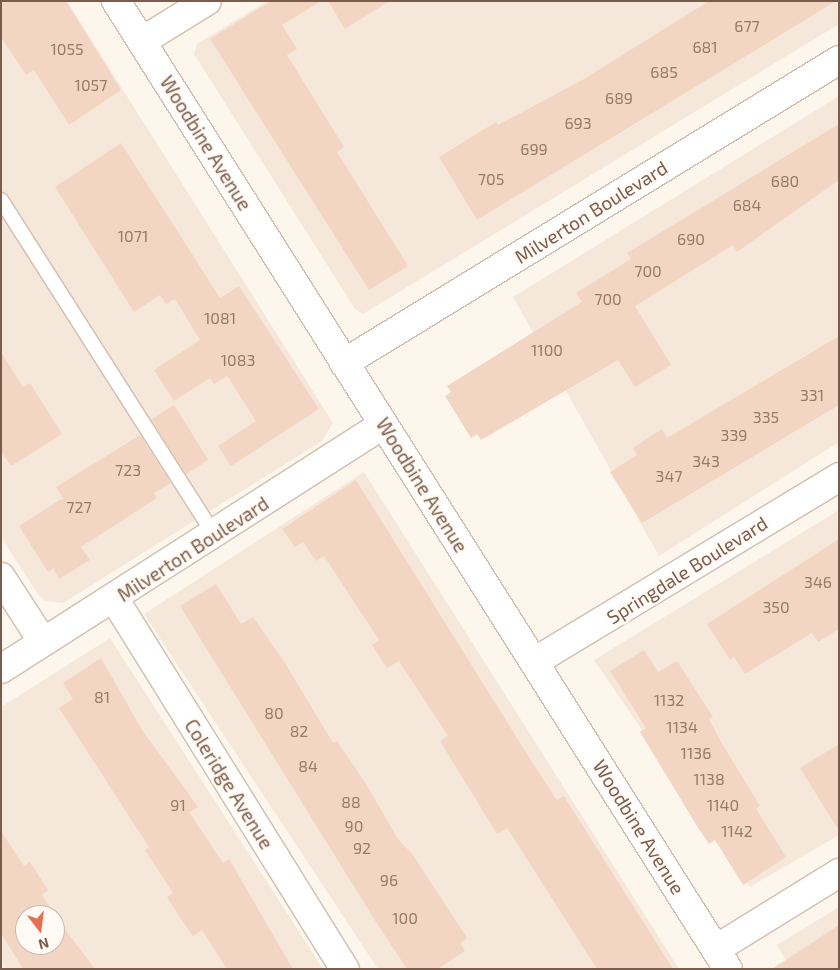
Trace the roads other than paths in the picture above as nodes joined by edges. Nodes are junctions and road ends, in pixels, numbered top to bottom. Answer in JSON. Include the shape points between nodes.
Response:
{"nodes":[{"id":1,"x":116,"y":1,"type":"edge"},
{"id":2,"x":207,"y":1,"type":"edge"},
{"id":3,"x":142,"y":41,"type":"junction"},
{"id":4,"x":839,"y":60,"type":"edge"},
{"id":5,"x":1,"y":200,"type":"edge"},
{"id":6,"x":344,"y":363,"type":"junction"},
{"id":7,"x":383,"y":425,"type":"junction"},
{"id":8,"x":839,"y":477,"type":"edge"},
{"id":9,"x":215,"y":536,"type":"junction"},
{"id":10,"x":1,"y":577,"type":"edge"},
{"id":11,"x":115,"y":600,"type":"junction"},
{"id":12,"x":43,"y":642,"type":"junction"},
{"id":13,"x":534,"y":662,"type":"junction"},
{"id":14,"x":1,"y":669,"type":"edge"},
{"id":15,"x":839,"y":873,"type":"edge"},
{"id":16,"x":722,"y":959,"type":"edge"},
{"id":17,"x":345,"y":969,"type":"edge"}],
"edges":[{"from":1,"to":3,"type":"street","name":"Woodbine Avenue"},
{"from":2,"to":3,"type":"street"},
{"from":3,"to":6,"type":"street","name":"Woodbine Avenue"},
{"from":4,"to":6,"type":"street","name":"Milverton Boulevard"},
{"from":5,"to":9,"type":"lane"},
{"from":6,"to":7,"type":"street","name":"Woodbine Avenue"},
{"from":7,"to":9,"type":"street","name":"Milverton Boulevard"},
{"from":7,"to":13,"type":"street","name":"Woodbine Avenue"},
{"from":8,"to":13,"type":"street","name":"Springdale Boulevard"},
{"from":9,"to":11,"type":"street","name":"Milverton Boulevard"},
{"from":10,"to":12,"type":"street"},
{"from":11,"to":12,"type":"street","name":"Milverton Boulevard"},
{"from":11,"to":17,"type":"street","name":"Coleridge Avenue"},
{"from":12,"to":14,"type":"street","name":"Milverton Boulevard"},
{"from":13,"to":16,"type":"street","name":"Woodbine Avenue"},
{"from":15,"to":16,"type":"street"}]}
